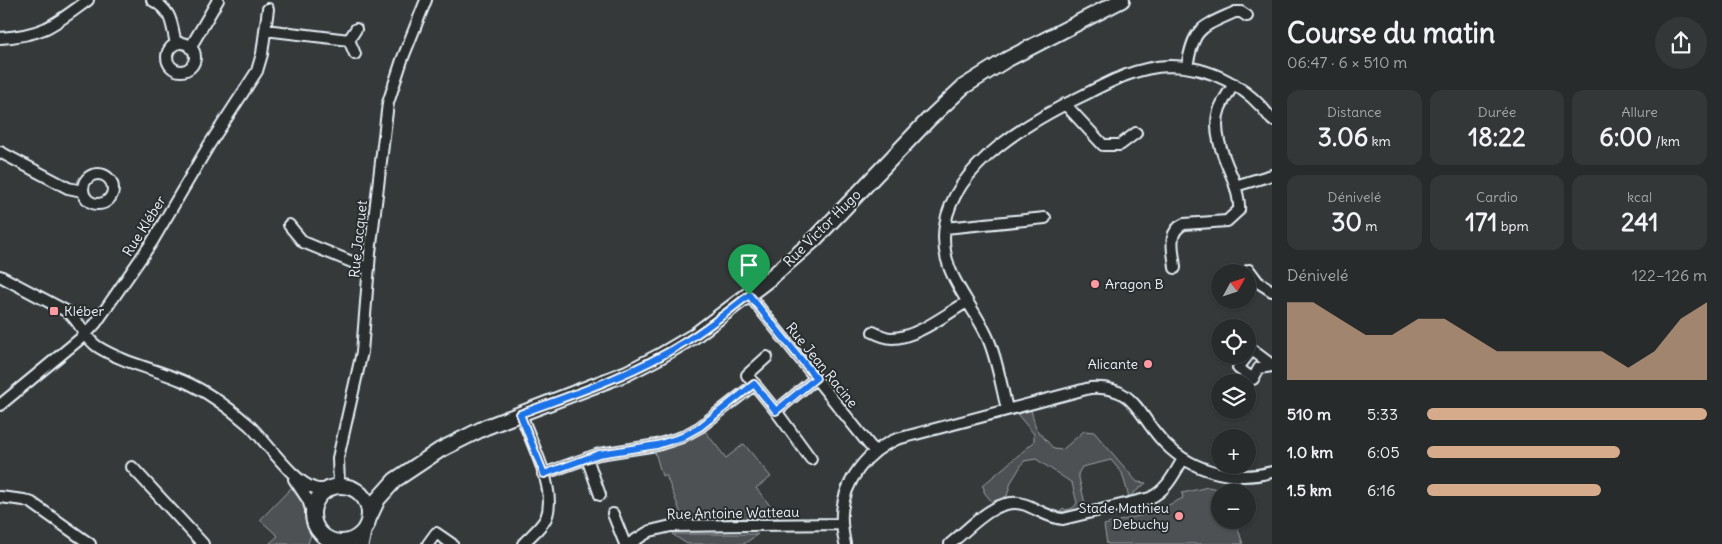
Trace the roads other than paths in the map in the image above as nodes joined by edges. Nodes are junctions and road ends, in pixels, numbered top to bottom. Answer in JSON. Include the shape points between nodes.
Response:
{"nodes":[{"id":1,"x":88,"y":0,"type":"edge"},
{"id":2,"x":152,"y":0,"type":"edge"},
{"id":3,"x":218,"y":0,"type":"edge"},
{"id":4,"x":426,"y":0,"type":"edge"},
{"id":5,"x":1122,"y":0,"type":"edge"},
{"id":6,"x":268,"y":8,"type":"dead end"},
{"id":7,"x":1248,"y":16,"type":"dead end"},
{"id":8,"x":356,"y":29,"type":"dead end"},
{"id":9,"x":266,"y":30,"type":"junction"},
{"id":10,"x":0,"y":38,"type":"edge"},
{"id":11,"x":349,"y":40,"type":"junction"},
{"id":12,"x":176,"y":44,"type":"junction"},
{"id":13,"x":190,"y":48,"type":"junction"},
{"id":14,"x":355,"y":54,"type":"dead end"},
{"id":15,"x":1187,"y":67,"type":"junction"},
{"id":16,"x":1234,"y":84,"type":"junction"},
{"id":17,"x":1065,"y":104,"type":"junction"},
{"id":18,"x":1272,"y":120,"type":"edge"},
{"id":19,"x":1136,"y":133,"type":"dead end"},
{"id":20,"x":0,"y":152,"type":"edge"},
{"id":21,"x":1272,"y":175,"type":"edge"},
{"id":22,"x":1235,"y":186,"type":"junction"},
{"id":23,"x":82,"y":190,"type":"dead end"},
{"id":24,"x":1045,"y":218,"type":"dead end"},
{"id":25,"x":289,"y":225,"type":"dead end"},
{"id":26,"x":945,"y":228,"type":"junction"},
{"id":27,"x":1175,"y":268,"type":"dead end"},
{"id":28,"x":369,"y":269,"type":"junction"},
{"id":29,"x":0,"y":276,"type":"edge"},
{"id":30,"x":1256,"y":279,"type":"edge"},
{"id":31,"x":1272,"y":292,"type":"edge"},
{"id":32,"x":749,"y":295,"type":"junction"},
{"id":33,"x":966,"y":302,"type":"junction"},
{"id":34,"x":873,"y":332,"type":"dead end"},
{"id":35,"x":86,"y":334,"type":"junction"},
{"id":36,"x":767,"y":357,"type":"dead end"},
{"id":37,"x":816,"y":378,"type":"junction"},
{"id":38,"x":754,"y":384,"type":"junction"},
{"id":39,"x":0,"y":405,"type":"edge"},
{"id":40,"x":1007,"y":409,"type":"junction"},
{"id":41,"x":776,"y":411,"type":"junction"},
{"id":42,"x":520,"y":414,"type":"junction"},
{"id":43,"x":875,"y":452,"type":"junction"},
{"id":44,"x":275,"y":454,"type":"junction"},
{"id":45,"x":587,"y":458,"type":"junction"},
{"id":46,"x":811,"y":459,"type":"dead end"},
{"id":47,"x":1183,"y":459,"type":"junction"},
{"id":48,"x":132,"y":467,"type":"dead end"},
{"id":49,"x":1272,"y":472,"type":"edge"},
{"id":50,"x":544,"y":474,"type":"junction"},
{"id":51,"x":395,"y":480,"type":"junction"},
{"id":52,"x":334,"y":487,"type":"junction"},
{"id":53,"x":356,"y":490,"type":"junction"},
{"id":54,"x":600,"y":494,"type":"dead end"},
{"id":55,"x":0,"y":497,"type":"edge"},
{"id":56,"x":613,"y":514,"type":"dead end"},
{"id":57,"x":314,"y":519,"type":"junction"},
{"id":58,"x":367,"y":524,"type":"junction"},
{"id":59,"x":842,"y":524,"type":"junction"},
{"id":60,"x":338,"y":543,"type":"edge"},
{"id":61,"x":88,"y":544,"type":"edge"},
{"id":62,"x":203,"y":544,"type":"edge"},
{"id":63,"x":315,"y":544,"type":"edge"},
{"id":64,"x":362,"y":544,"type":"edge"},
{"id":65,"x":428,"y":544,"type":"edge"},
{"id":66,"x":452,"y":544,"type":"edge"},
{"id":67,"x":522,"y":544,"type":"edge"},
{"id":68,"x":625,"y":544,"type":"edge"},
{"id":69,"x":629,"y":544,"type":"edge"},
{"id":70,"x":845,"y":544,"type":"edge"},
{"id":71,"x":950,"y":544,"type":"edge"}],
"edges":[{"from":1,"to":10,"type":"street","via":[[47,29],[29,35]]},
{"from":2,"to":12,"type":"street","via":[[168,13]]},
{"from":3,"to":13,"type":"street"},
{"from":4,"to":28,"type":"street","name":"Rue Jacquet","via":[[388,103]]},
{"from":5,"to":32,"type":"main road","name":"Rue Victor Hugo","via":[[1006,60],[963,87],[814,240]]},
{"from":6,"to":9,"type":"street","name":"Rue Kléber"},
{"from":7,"to":15,"type":"street","via":[[1235,12],[1201,29],[1192,42]]},
{"from":8,"to":11,"type":"street"},
{"from":9,"to":11,"type":"street"},
{"from":9,"to":35,"type":"street","name":"Rue Kléber","via":[[257,71],[152,242]]},
{"from":11,"to":14,"type":"street"},
{"from":12,"to":13,"type":"street"},
{"from":12,"to":13,"type":"street","via":[[169,50],[167,59],[171,67],[180,71],[194,61]]},
{"from":15,"to":16,"type":"street"},
{"from":15,"to":17,"type":"street","via":[[1134,71]]},
{"from":16,"to":18,"type":"street"},
{"from":16,"to":22,"type":"street","via":[[1220,108],[1218,125],[1221,148]]},
{"from":17,"to":19,"type":"street","via":[[1104,144],[1120,145]]},
{"from":17,"to":26,"type":"street","via":[[1026,126],[978,166],[954,197]]},
{"from":20,"to":23,"type":"street","via":[[68,188]]},
{"from":21,"to":22,"type":"street"},
{"from":22,"to":27,"type":"street","via":[[1239,206],[1230,219],[1184,224],[1175,231],[1172,236]]},
{"from":24,"to":26,"type":"street"},
{"from":25,"to":28,"type":"street","via":[[303,242]]},
{"from":26,"to":33,"type":"street","via":[[948,264]]},
{"from":28,"to":52,"type":"street","name":"Rue Jacquet","via":[[362,352]]},
{"from":29,"to":35,"type":"street","via":[[68,312]]},
{"from":30,"to":31,"type":"street"},
{"from":32,"to":37,"type":"street","name":"Rue Jean Racine"},
{"from":32,"to":42,"type":"main road","name":"Rue Victor Hugo","via":[[704,329],[660,356]]},
{"from":33,"to":34,"type":"street","via":[[909,334],[887,338]]},
{"from":33,"to":40,"type":"street","via":[[989,341]]},
{"from":35,"to":39,"type":"street","name":"Rue Kléber"},
{"from":35,"to":44,"type":"street","via":[[99,348],[203,392],[248,425]]},
{"from":36,"to":38,"type":"street","via":[[747,375]]},
{"from":37,"to":41,"type":"street"},
{"from":37,"to":43,"type":"street","name":"Rue Jean Racine"},
{"from":38,"to":41,"type":"street"},
{"from":38,"to":45,"type":"street","via":[[700,427],[682,437]]},
{"from":40,"to":43,"type":"street","via":[[897,439]]},
{"from":40,"to":47,"type":"street","via":[[1090,388],[1109,389],[1134,403],[1160,438]]},
{"from":41,"to":46,"type":"street"},
{"from":42,"to":50,"type":"street"},
{"from":42,"to":51,"type":"main road","name":"Rue Victor Hugo","via":[[455,443]]},
{"from":43,"to":59,"type":"street","via":[[861,466],[850,486],[843,504]]},
{"from":44,"to":52,"type":"street","via":[[305,484],[318,489]]},
{"from":44,"to":57,"type":"street","via":[[308,500]]},
{"from":45,"to":50,"type":"street"},
{"from":45,"to":54,"type":"street"},
{"from":47,"to":49,"type":"street","via":[[1231,475]]},
{"from":47,"to":71,"type":"street","via":[[1166,486],[1150,498],[1063,519],[1020,503],[1004,503]]},
{"from":48,"to":62,"type":"street"},
{"from":50,"to":67,"type":"street","via":[[549,498],[547,512],[543,522]]},
{"from":51,"to":53,"type":"main road","name":"Rue Victor Hugo","via":[[373,490]]},
{"from":51,"to":58,"type":"main road","name":"Rue Victor Hugo","via":[[377,500]]},
{"from":52,"to":53,"type":"main road"},
{"from":52,"to":57,"type":"main road","via":[[318,496]]},
{"from":53,"to":58,"type":"main road","via":[[367,502]]},
{"from":55,"to":61,"type":"street","via":[[32,504]]},
{"from":56,"to":68,"type":"street"},
{"from":57,"to":60,"type":"main road","via":[[324,536]]},
{"from":57,"to":63,"type":"main road"},
{"from":58,"to":60,"type":"main road","via":[[354,539]]},
{"from":58,"to":64,"type":"street"},
{"from":59,"to":69,"type":"street","name":"Rue Antoine Watteau","via":[[671,526],[650,531]]},
{"from":59,"to":70,"type":"street"},
{"from":65,"to":66,"type":"street","via":[[436,533]]}]}
